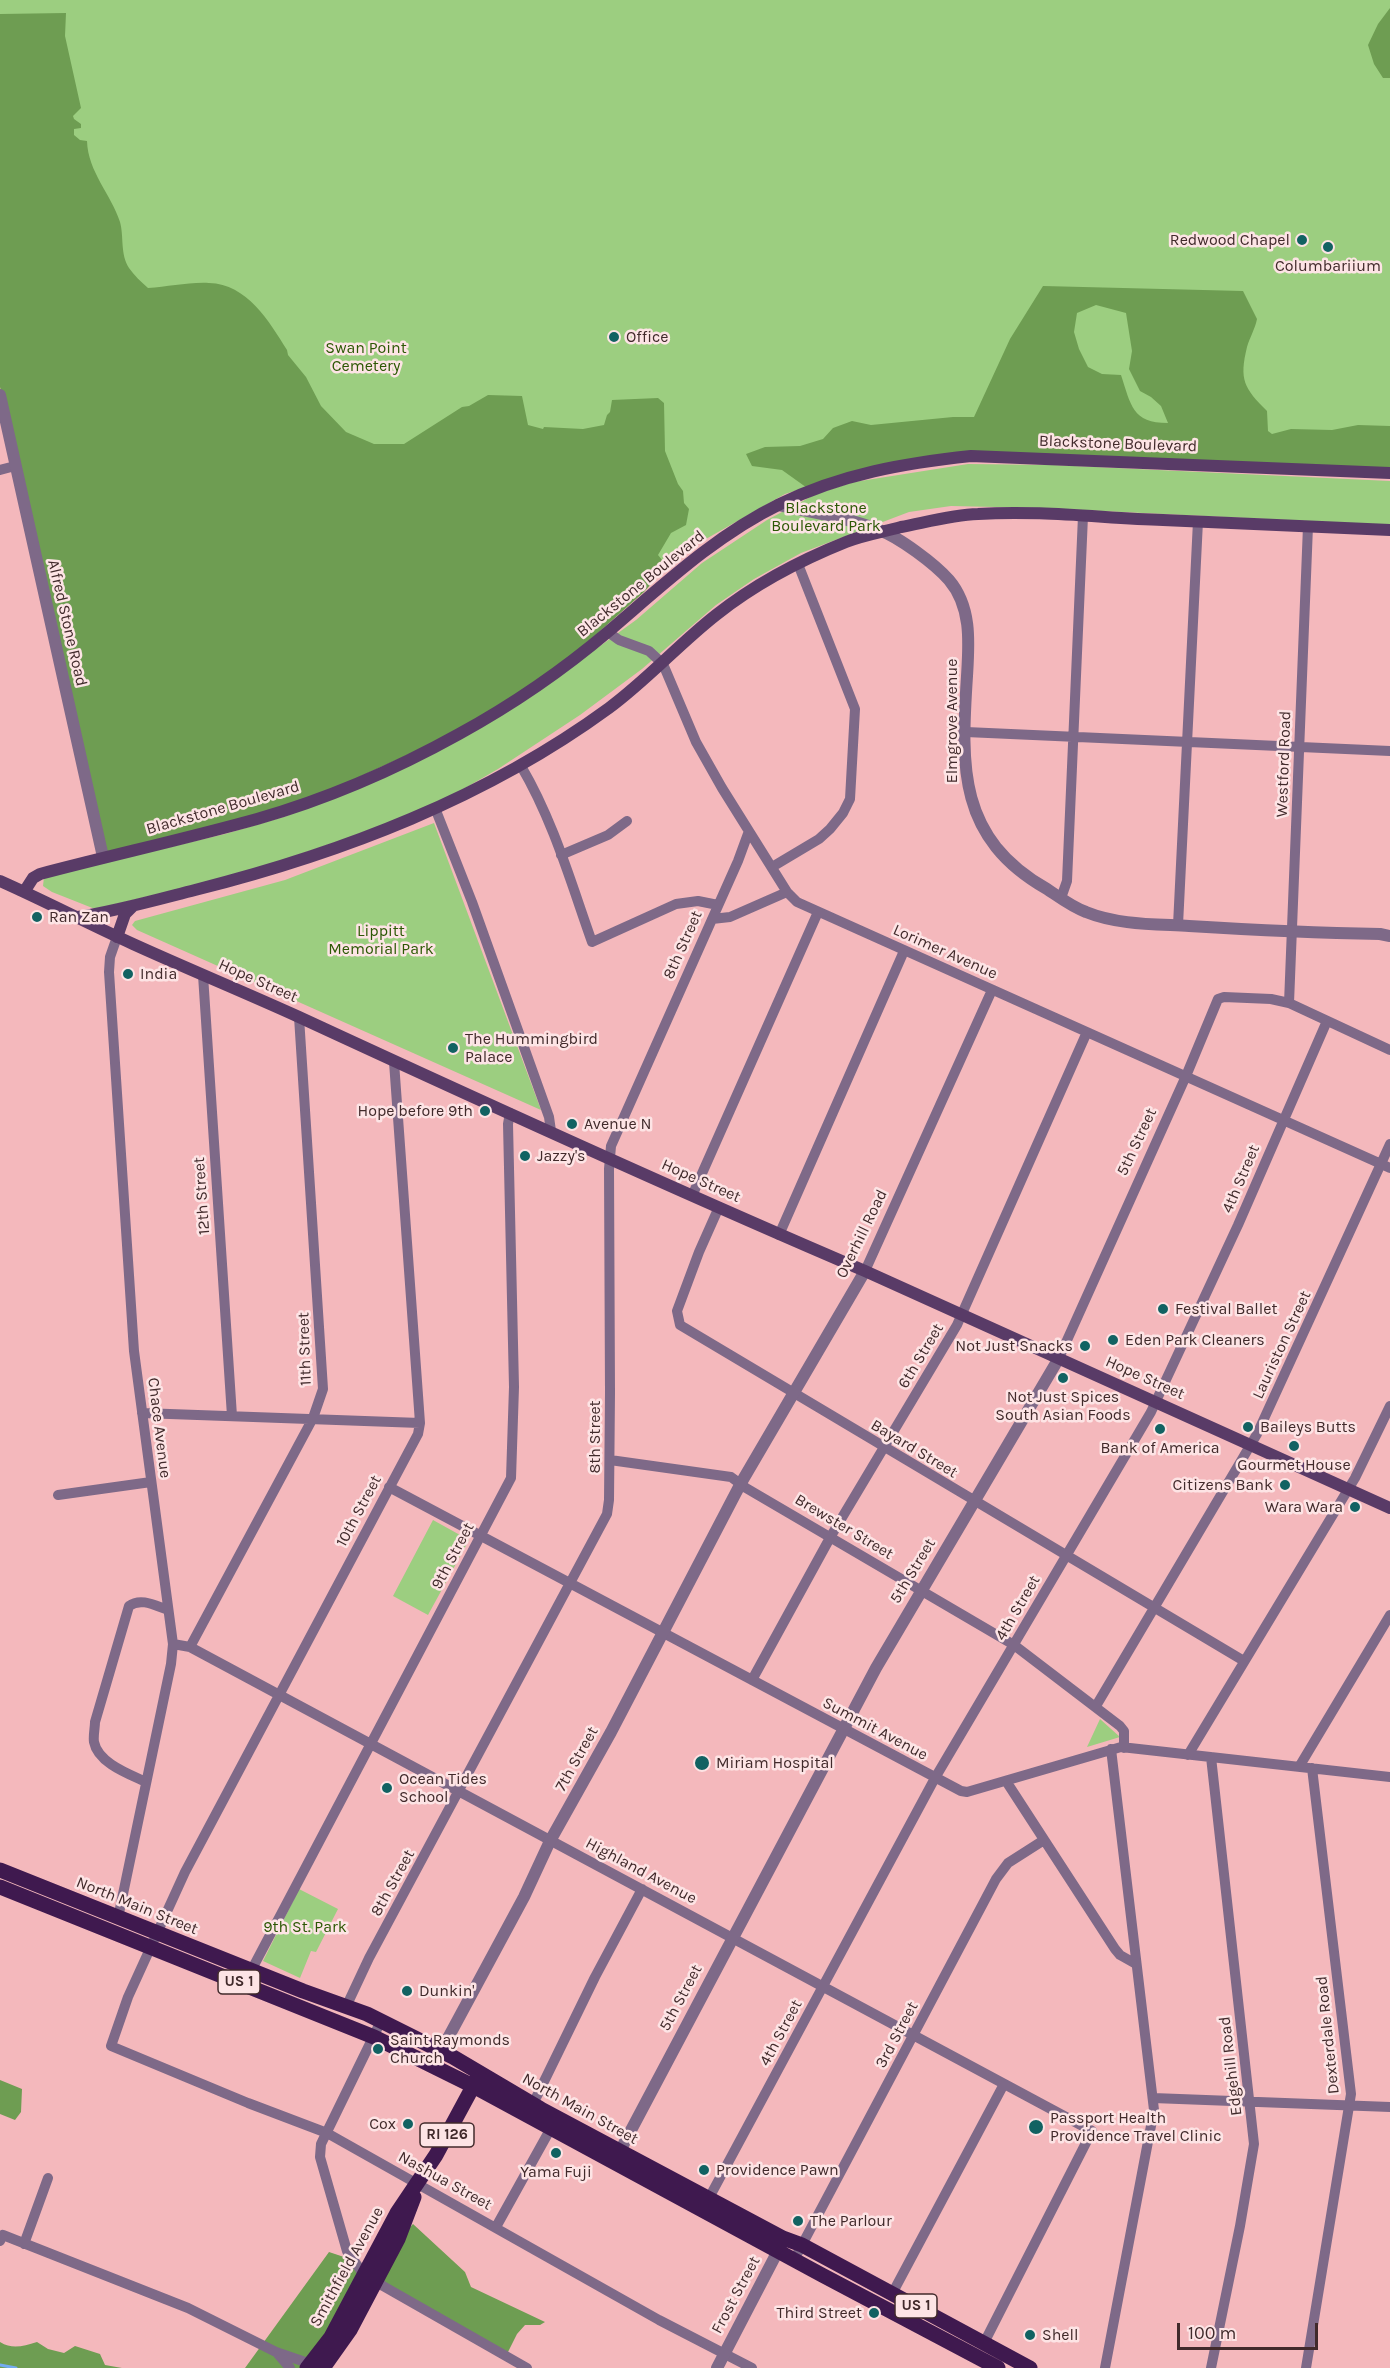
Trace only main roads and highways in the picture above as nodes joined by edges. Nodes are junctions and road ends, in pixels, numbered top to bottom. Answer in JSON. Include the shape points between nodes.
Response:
{"nodes":[{"id":1,"x":1390,"y":473,"type":"edge"},
{"id":2,"x":1390,"y":530,"type":"edge"},
{"id":3,"x":0,"y":881,"type":"edge"},
{"id":4,"x":24,"y":892,"type":"junction"},
{"id":5,"x":133,"y":906,"type":"junction"},
{"id":6,"x":77,"y":917,"type":"junction"},
{"id":7,"x":117,"y":937,"type":"junction"},
{"id":8,"x":1390,"y":1508,"type":"edge"},
{"id":9,"x":0,"y":1870,"type":"edge"},
{"id":10,"x":0,"y":1887,"type":"edge"},
{"id":11,"x":154,"y":1940,"type":"junction"},
{"id":12,"x":477,"y":2079,"type":"junction"},
{"id":13,"x":781,"y":2245,"type":"junction"},
{"id":14,"x":1023,"y":2366,"type":"edge"},
{"id":15,"x":316,"y":2367,"type":"edge"},
{"id":16,"x":998,"y":2368,"type":"edge"}],
"edges":[{"from":1,"to":4,"type":"main road","name":"Blackstone Boulevard","via":[[971,456],[910,463],[857,475],[804,493],[734,531],[687,564],[608,632],[521,698],[458,735],[391,768],[259,818],[40,874]]},
{"from":2,"to":5,"type":"main road","via":[[980,513],[849,541],[798,564],[715,615],[608,708],[521,766],[351,843]]},
{"from":3,"to":4,"type":"main road","name":"Hope Street"},
{"from":4,"to":6,"type":"main road","name":"Hope Street"},
{"from":5,"to":6,"type":"main road"},
{"from":5,"to":7,"type":"main road","via":[[125,914]]},
{"from":6,"to":7,"type":"main road","name":"Hope Street"},
{"from":7,"to":8,"type":"main road","name":"Hope Street"},
{"from":9,"to":11,"type":"main road","name":"North Main Street","number":"US 1","via":[[118,1918]]},
{"from":10,"to":11,"type":"main road","name":"North Main Street","number":"US 1"},
{"from":11,"to":12,"type":"main road","name":"North Main Street","number":"US 1"},
{"from":11,"to":12,"type":"main road","name":"North Main Street","number":"US 1","via":[[251,1971],[381,2021],[441,2051]]},
{"from":12,"to":13,"type":"main road","name":"North Main Street","number":"US 1","via":[[551,2128]]},
{"from":12,"to":13,"type":"main road","name":"North Main Street","number":"US 1","via":[[533,2104],[709,2198]]},
{"from":12,"to":15,"type":"main road","name":"Smithfield Avenue","number":"RI 126","via":[[419,2183],[397,2213],[388,2246],[345,2325],[331,2337]]},
{"from":13,"to":14,"type":"main road","name":"North Main Street","number":"US 1","via":[[802,2246]]},
{"from":13,"to":16,"type":"main road","name":"North Main Street","number":"US 1","via":[[794,2260]]}]}
